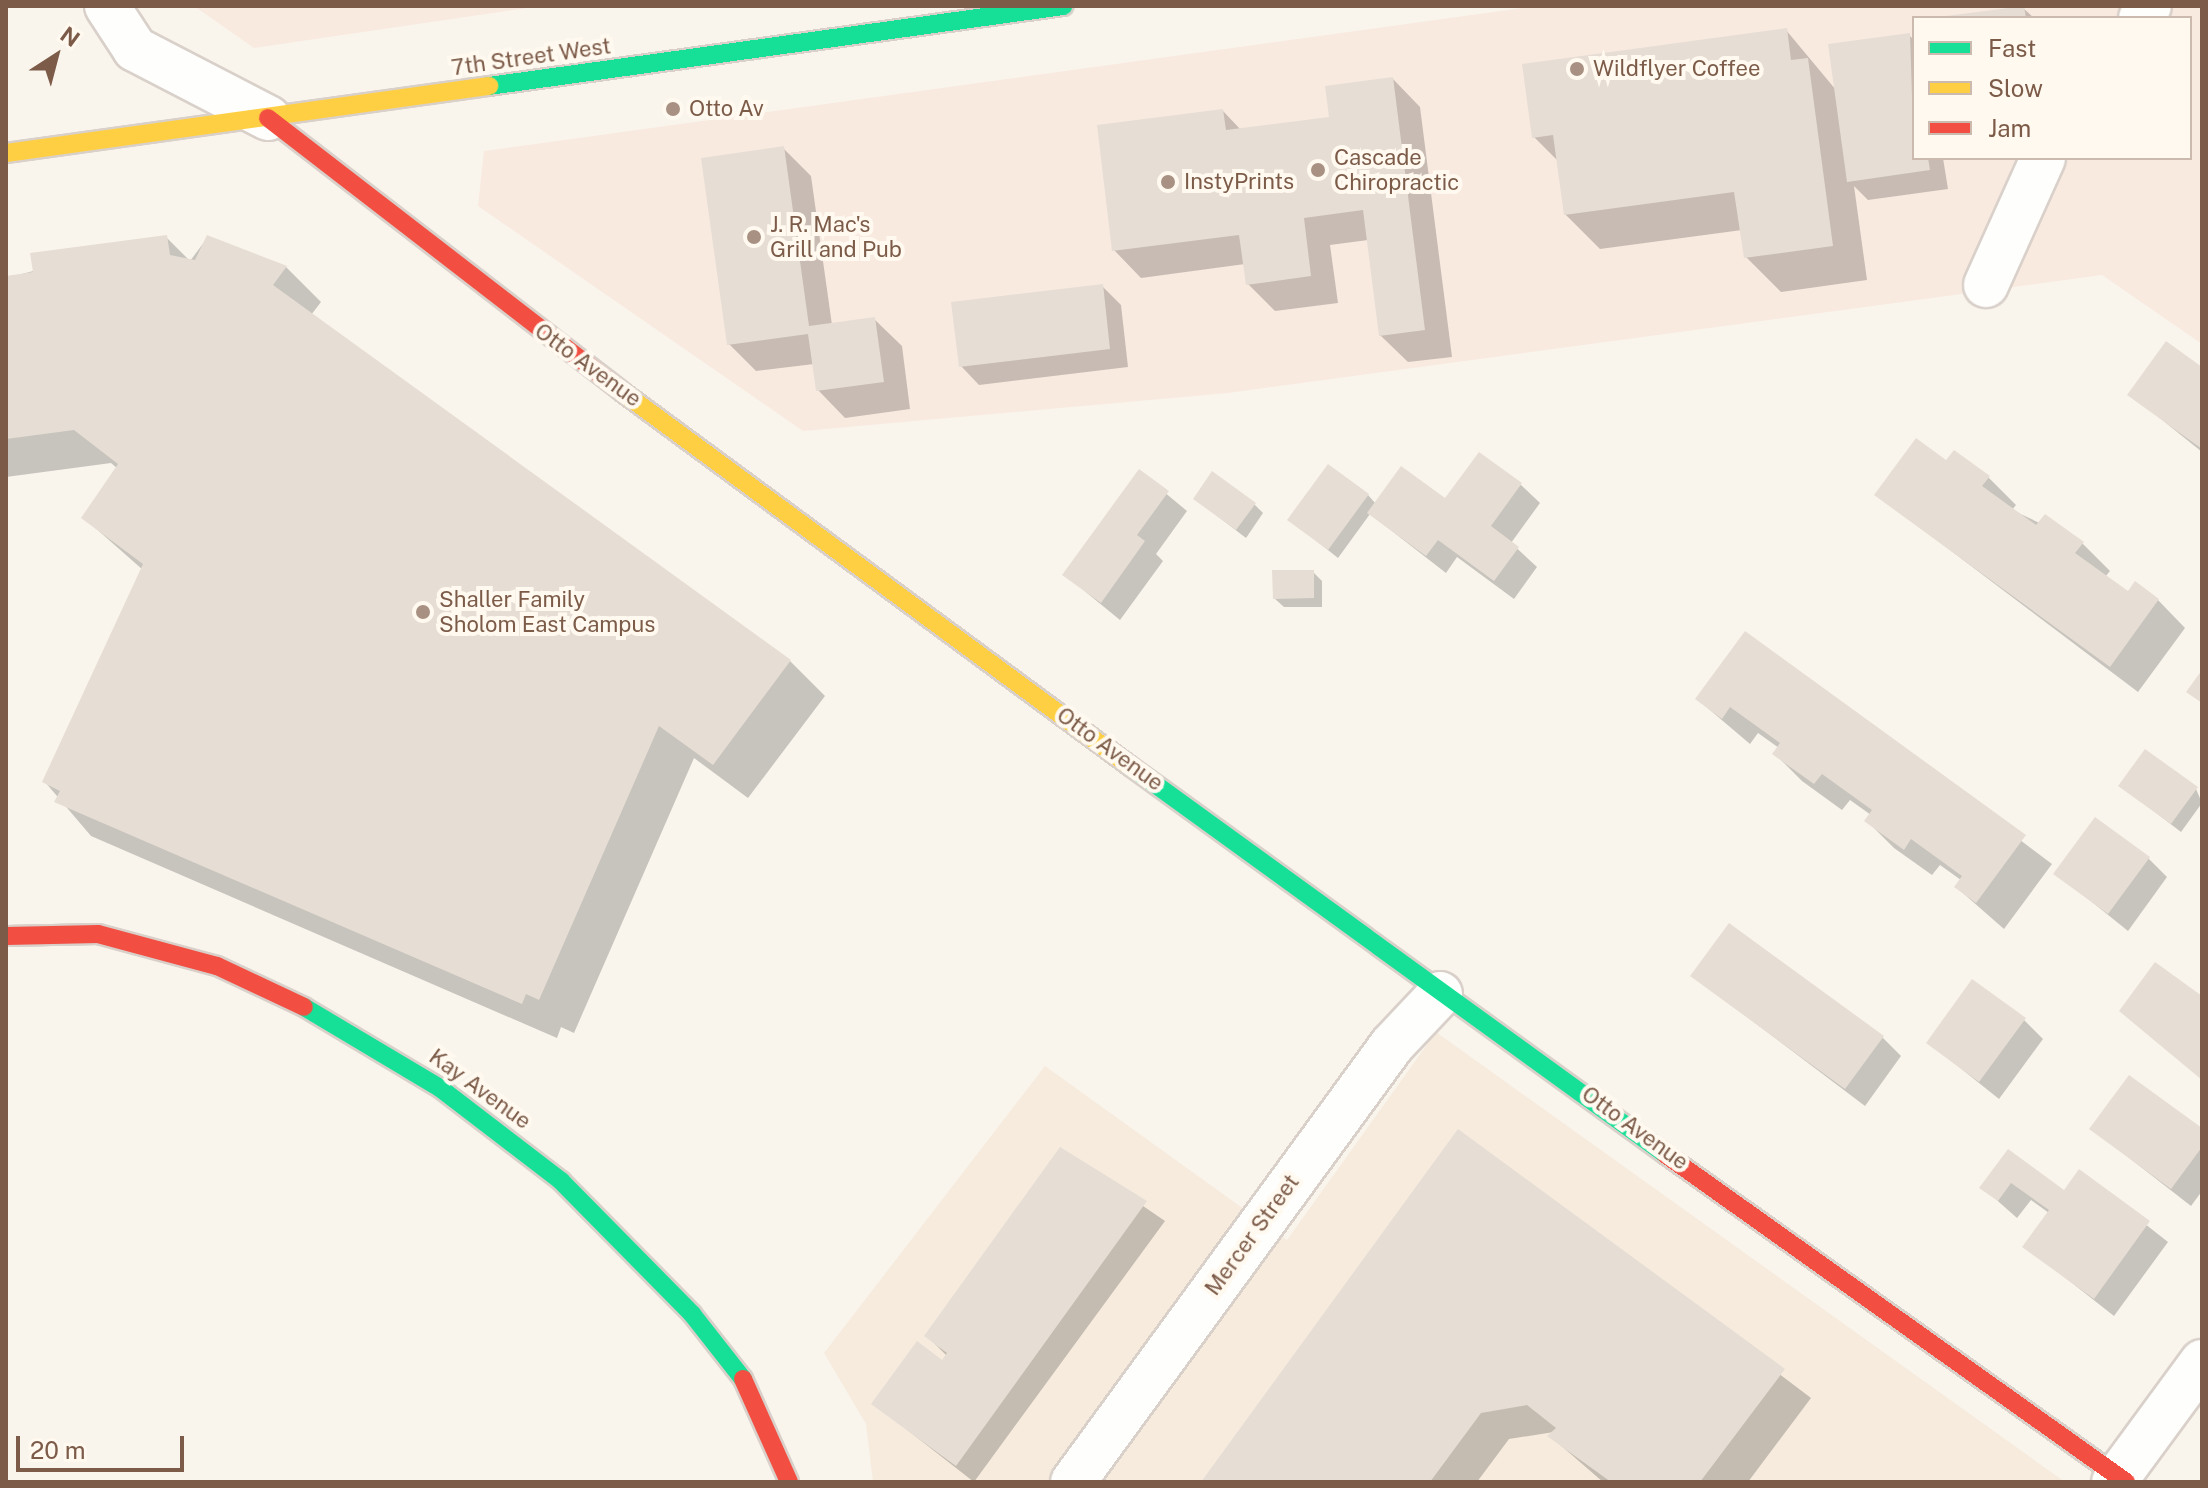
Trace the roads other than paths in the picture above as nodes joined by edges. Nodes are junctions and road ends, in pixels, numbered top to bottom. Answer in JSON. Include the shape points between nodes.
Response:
{"nodes":[{"id":1,"x":107,"y":6,"type":"edge"},
{"id":2,"x":1063,"y":6,"type":"edge"},
{"id":3,"x":966,"y":13,"type":"edge"},
{"id":4,"x":268,"y":118,"type":"junction"},
{"id":5,"x":6,"y":153,"type":"edge"},
{"id":6,"x":2042,"y":160,"type":"edge"},
{"id":7,"x":1986,"y":285,"type":"dead end"},
{"id":8,"x":6,"y":936,"type":"edge"},
{"id":9,"x":1440,"y":994,"type":"junction"},
{"id":10,"x":2202,"y":1362,"type":"edge"},
{"id":11,"x":2119,"y":1480,"type":"edge"},
{"id":12,"x":789,"y":1482,"type":"edge"},
{"id":13,"x":1073,"y":1482,"type":"edge"}],
"edges":[{"from":1,"to":4,"type":"street","name":"Otto Avenue","via":[[135,49]]},
{"from":2,"to":3,"type":"street","name":"7th Street West"},
{"from":3,"to":4,"type":"street","name":"7th Street West"},
{"from":4,"to":5,"type":"street","name":"7th Street West"},
{"from":4,"to":9,"type":"street","name":"Otto Avenue","via":[[489,294]]},
{"from":6,"to":7,"type":"street"},
{"from":8,"to":12,"type":"street","name":"Kay Avenue","via":[[98,934],[217,966],[345,1027],[440,1088],[561,1181],[692,1314],[751,1390]]},
{"from":9,"to":11,"type":"street","name":"Otto Avenue"},
{"from":9,"to":13,"type":"street","name":"Mercer Street","via":[[1392,1045]]},
{"from":10,"to":11,"type":"street"}]}
